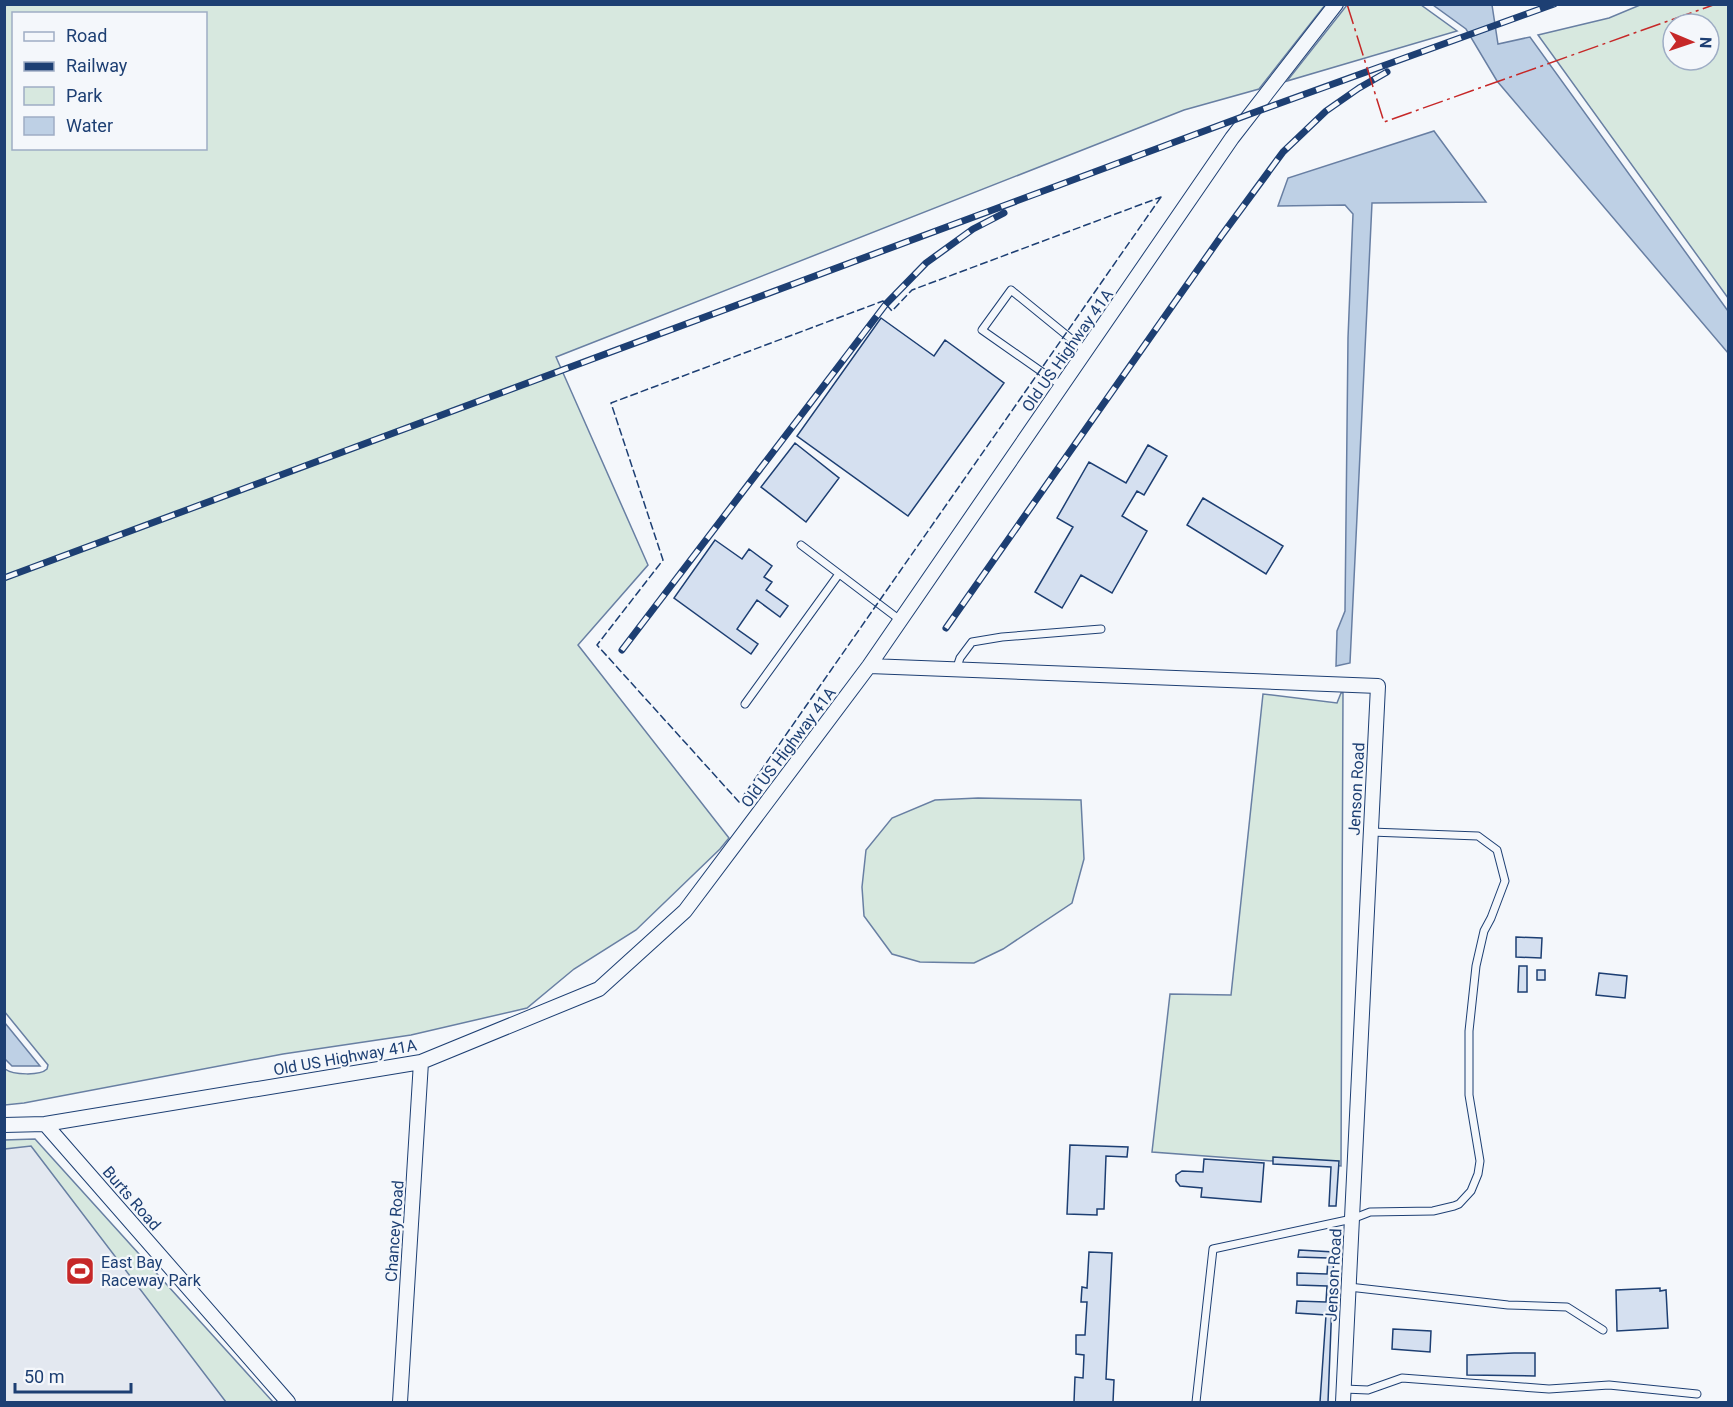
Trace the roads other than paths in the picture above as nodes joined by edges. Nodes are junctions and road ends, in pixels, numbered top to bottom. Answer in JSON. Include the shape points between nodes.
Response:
{"nodes":[{"id":1,"x":1336,"y":4,"type":"edge"},
{"id":2,"x":1086,"y":351,"type":"junction"},
{"id":3,"x":1062,"y":386,"type":"junction"},
{"id":4,"x":801,"y":546,"type":"dead end"},
{"id":5,"x":839,"y":574,"type":"junction"},
{"id":6,"x":900,"y":620,"type":"junction"},
{"id":7,"x":1101,"y":629,"type":"dead end"},
{"id":8,"x":869,"y":666,"type":"junction"},
{"id":9,"x":956,"y":670,"type":"junction"},
{"id":10,"x":745,"y":704,"type":"dead end"},
{"id":11,"x":1371,"y":832,"type":"junction"},
{"id":12,"x":421,"y":1062,"type":"junction"},
{"id":13,"x":45,"y":1124,"type":"junction"},
{"id":14,"x":4,"y":1125,"type":"edge"},
{"id":15,"x":1352,"y":1219,"type":"junction"},
{"id":16,"x":1349,"y":1287,"type":"junction"},
{"id":17,"x":1603,"y":1330,"type":"dead end"},
{"id":18,"x":1697,"y":1394,"type":"dead end"},
{"id":19,"x":1343,"y":1396,"type":"edge"},
{"id":20,"x":288,"y":1402,"type":"edge"},
{"id":21,"x":400,"y":1402,"type":"edge"},
{"id":22,"x":1196,"y":1402,"type":"edge"}],
"edges":[{"from":1,"to":2,"type":"street","name":"Old US Highway 41A","via":[[1232,138]]},
{"from":2,"to":3,"type":"street","name":"Old US Highway 41A"},
{"from":2,"to":3,"type":"lane","via":[[1011,290],[982,330]]},
{"from":3,"to":6,"type":"street","name":"Old US Highway 41A"},
{"from":4,"to":5,"type":"lane"},
{"from":5,"to":6,"type":"lane"},
{"from":5,"to":10,"type":"lane"},
{"from":6,"to":8,"type":"street","name":"Old US Highway 41A"},
{"from":7,"to":9,"type":"lane","via":[[972,642]]},
{"from":8,"to":9,"type":"street","name":"Jenson Road"},
{"from":8,"to":12,"type":"street","name":"Old US Highway 41A","via":[[685,911],[599,989]]},
{"from":9,"to":11,"type":"street","name":"Jenson Road","via":[[1378,687]]},
{"from":11,"to":15,"type":"street","name":"Jenson Road"},
{"from":11,"to":15,"type":"lane","via":[[1478,836],[1497,850],[1505,881],[1484,931],[1476,966],[1469,1031],[1469,1095],[1480,1161],[1471,1191],[1459,1204],[1434,1211],[1370,1212]]},
{"from":12,"to":13,"type":"street","name":"Old US Highway 41A"},
{"from":12,"to":21,"type":"street","name":"Chancey Road"},
{"from":13,"to":14,"type":"street","name":"Old US Highway 41A"},
{"from":13,"to":20,"type":"street","name":"Burts Road"},
{"from":15,"to":16,"type":"street","name":"Jenson Road"},
{"from":15,"to":22,"type":"lane","via":[[1213,1249]]},
{"from":16,"to":17,"type":"lane","via":[[1508,1305],[1567,1307]]},
{"from":16,"to":19,"type":"street","name":"Jenson Road"},
{"from":18,"to":19,"type":"lane","via":[[1609,1385],[1549,1389],[1402,1378]]}]}
